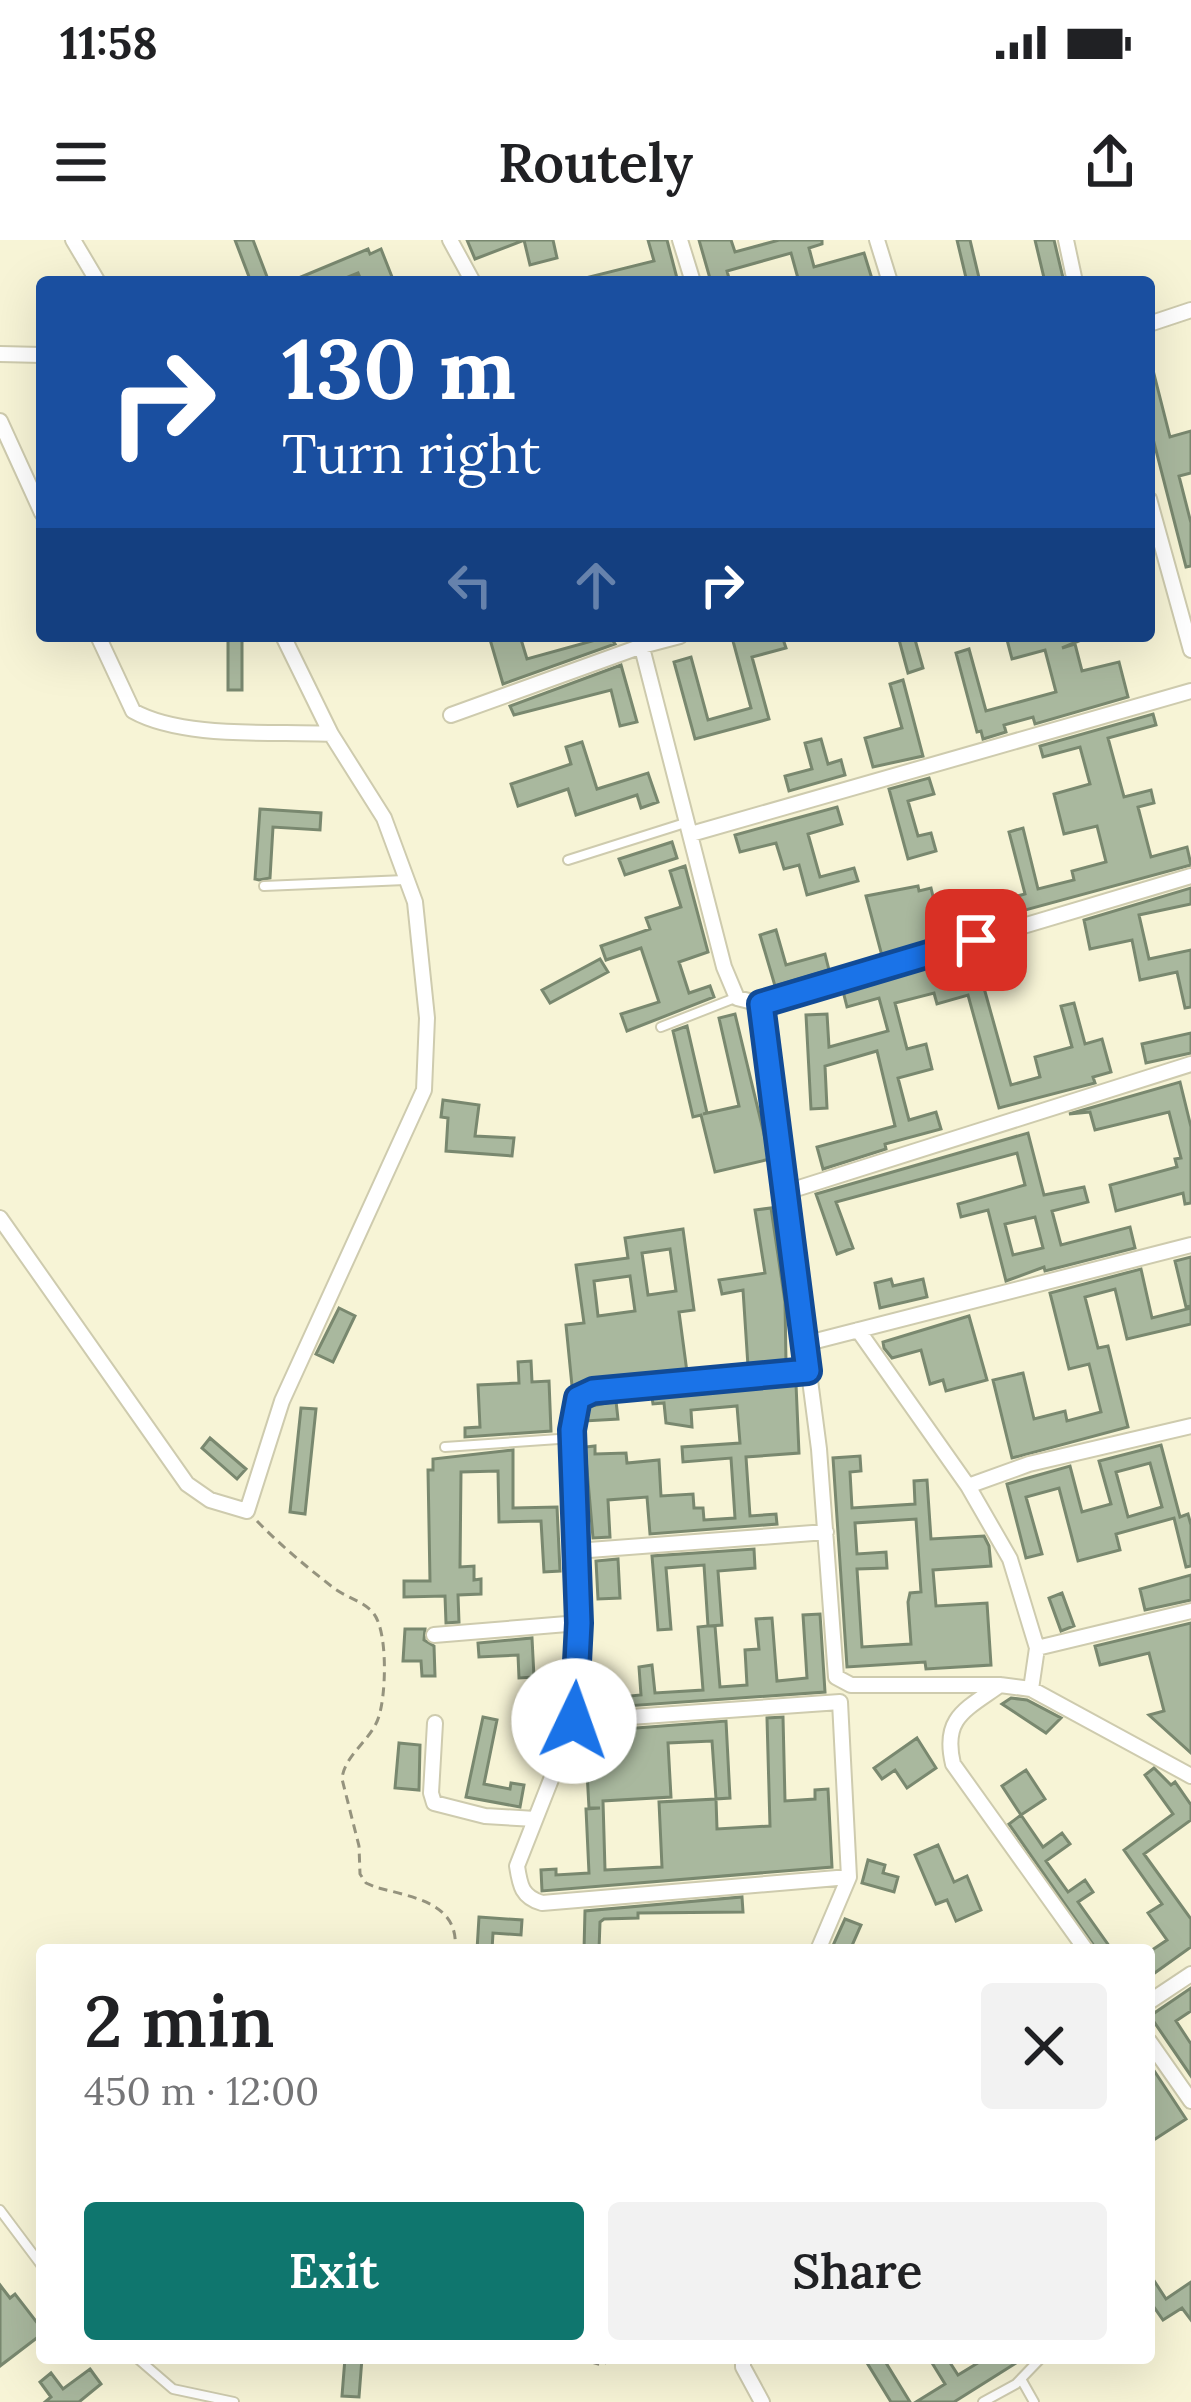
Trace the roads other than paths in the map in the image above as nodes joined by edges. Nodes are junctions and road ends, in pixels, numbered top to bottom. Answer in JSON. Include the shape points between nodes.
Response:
{"nodes":[{"id":1,"x":73,"y":240,"type":"edge"},
{"id":2,"x":450,"y":240,"type":"edge"},
{"id":3,"x":680,"y":240,"type":"edge"},
{"id":4,"x":877,"y":240,"type":"edge"},
{"id":5,"x":1066,"y":240,"type":"edge"},
{"id":6,"x":94,"y":276,"type":"edge"},
{"id":7,"x":469,"y":276,"type":"edge"},
{"id":8,"x":691,"y":276,"type":"edge"},
{"id":9,"x":888,"y":276,"type":"edge"},
{"id":10,"x":1074,"y":276,"type":"edge"},
{"id":11,"x":1191,"y":310,"type":"edge"},
{"id":12,"x":1155,"y":322,"type":"edge"},
{"id":13,"x":0,"y":354,"type":"edge"},
{"id":14,"x":36,"y":356,"type":"edge"},
{"id":15,"x":0,"y":421,"type":"edge"},
{"id":16,"x":36,"y":500,"type":"edge"},
{"id":17,"x":1155,"y":525,"type":"edge"},
{"id":18,"x":101,"y":642,"type":"edge"},
{"id":19,"x":286,"y":642,"type":"edge"},
{"id":20,"x":637,"y":642,"type":"edge"},
{"id":21,"x":640,"y":642,"type":"edge"},
{"id":22,"x":1191,"y":650,"type":"edge"},
{"id":23,"x":1191,"y":692,"type":"edge"},
{"id":24,"x":452,"y":715,"type":"dead end"},
{"id":25,"x":331,"y":734,"type":"junction"},
{"id":26,"x":688,"y":828,"type":"junction"},
{"id":27,"x":568,"y":860,"type":"dead end"},
{"id":28,"x":1191,"y":877,"type":"edge"},
{"id":29,"x":406,"y":880,"type":"junction"},
{"id":30,"x":264,"y":886,"type":"dead end"},
{"id":31,"x":736,"y":998,"type":"junction"},
{"id":32,"x":761,"y":1004,"type":"junction"},
{"id":33,"x":661,"y":1027,"type":"dead end"},
{"id":34,"x":1191,"y":1064,"type":"edge"},
{"id":35,"x":784,"y":1193,"type":"junction"},
{"id":36,"x":0,"y":1218,"type":"edge"},
{"id":37,"x":1191,"y":1245,"type":"edge"},
{"id":38,"x":858,"y":1330,"type":"junction"},
{"id":39,"x":804,"y":1344,"type":"junction"},
{"id":40,"x":808,"y":1371,"type":"junction"},
{"id":41,"x":1191,"y":1426,"type":"edge"},
{"id":42,"x":573,"y":1438,"type":"junction"},
{"id":43,"x":445,"y":1447,"type":"dead end"},
{"id":44,"x":968,"y":1486,"type":"junction"},
{"id":45,"x":826,"y":1532,"type":"junction"},
{"id":46,"x":576,"y":1551,"type":"junction"},
{"id":47,"x":1191,"y":1611,"type":"edge"},
{"id":48,"x":579,"y":1623,"type":"junction"},
{"id":49,"x":434,"y":1635,"type":"dead end"},
{"id":50,"x":1037,"y":1648,"type":"junction"},
{"id":51,"x":836,"y":1676,"type":"junction"},
{"id":52,"x":1000,"y":1685,"type":"junction"},
{"id":53,"x":1031,"y":1689,"type":"junction"},
{"id":54,"x":840,"y":1702,"type":"junction"},
{"id":55,"x":574,"y":1721,"type":"junction"},
{"id":56,"x":435,"y":1723,"type":"dead end"},
{"id":57,"x":1190,"y":1774,"type":"edge"},
{"id":58,"x":535,"y":1819,"type":"junction"},
{"id":59,"x":849,"y":1877,"type":"junction"},
{"id":60,"x":821,"y":1944,"type":"edge"},
{"id":61,"x":1082,"y":1944,"type":"edge"},
{"id":62,"x":1191,"y":1974,"type":"edge"},
{"id":63,"x":1155,"y":1998,"type":"edge"},
{"id":64,"x":1155,"y":2050,"type":"edge"},
{"id":65,"x":1191,"y":2101,"type":"edge"},
{"id":66,"x":0,"y":2210,"type":"edge"},
{"id":67,"x":36,"y":2258,"type":"edge"},
{"id":68,"x":144,"y":2364,"type":"edge"},
{"id":69,"x":743,"y":2364,"type":"edge"},
{"id":70,"x":1035,"y":2364,"type":"edge"},
{"id":71,"x":1022,"y":2379,"type":"junction"},
{"id":72,"x":234,"y":2402,"type":"edge"},
{"id":73,"x":762,"y":2402,"type":"edge"},
{"id":74,"x":983,"y":2402,"type":"edge"},
{"id":75,"x":1034,"y":2402,"type":"edge"}],
"edges":[{"from":1,"to":6,"type":"street"},
{"from":2,"to":7,"type":"street"},
{"from":3,"to":8,"type":"street"},
{"from":4,"to":9,"type":"street"},
{"from":5,"to":10,"type":"street"},
{"from":11,"to":12,"type":"street"},
{"from":13,"to":14,"type":"street"},
{"from":15,"to":16,"type":"street"},
{"from":17,"to":22,"type":"street"},
{"from":18,"to":25,"type":"street","via":[[133,711],[144,718],[176,727]]},
{"from":19,"to":25,"type":"street"},
{"from":20,"to":24,"type":"street"},
{"from":21,"to":26,"type":"street"},
{"from":23,"to":26,"type":"street"},
{"from":25,"to":29,"type":"street","via":[[384,818]]},
{"from":26,"to":27,"type":"lane"},
{"from":26,"to":31,"type":"street"},
{"from":28,"to":32,"type":"street"},
{"from":29,"to":30,"type":"lane"},
{"from":29,"to":36,"type":"street","via":[[427,1018],[424,1090],[282,1400],[247,1511],[187,1484]]},
{"from":31,"to":32,"type":"street"},
{"from":31,"to":33,"type":"lane"},
{"from":32,"to":35,"type":"street"},
{"from":34,"to":35,"type":"street"},
{"from":35,"to":39,"type":"street"},
{"from":37,"to":38,"type":"street"},
{"from":38,"to":39,"type":"street"},
{"from":38,"to":44,"type":"street"},
{"from":39,"to":40,"type":"street"},
{"from":40,"to":42,"type":"street","via":[[583,1394]]},
{"from":40,"to":45,"type":"street"},
{"from":41,"to":44,"type":"street"},
{"from":42,"to":43,"type":"lane"},
{"from":42,"to":46,"type":"street"},
{"from":44,"to":50,"type":"street","via":[[1010,1559]]},
{"from":45,"to":46,"type":"street"},
{"from":45,"to":51,"type":"street"},
{"from":46,"to":48,"type":"street"},
{"from":47,"to":50,"type":"street"},
{"from":48,"to":49,"type":"street"},
{"from":48,"to":55,"type":"street"},
{"from":50,"to":53,"type":"street"},
{"from":51,"to":52,"type":"street","via":[[884,1686]]},
{"from":51,"to":54,"type":"street"},
{"from":52,"to":53,"type":"street"},
{"from":52,"to":61,"type":"street","via":[[952,1724],[953,1764]]},
{"from":53,"to":57,"type":"street"},
{"from":54,"to":55,"type":"street"},
{"from":54,"to":59,"type":"street"},
{"from":55,"to":58,"type":"street"},
{"from":56,"to":58,"type":"street","via":[[434,1803]]},
{"from":58,"to":59,"type":"street","via":[[517,1866],[520,1887],[542,1903]]},
{"from":59,"to":60,"type":"street"},
{"from":62,"to":63,"type":"street"},
{"from":64,"to":65,"type":"street"},
{"from":66,"to":67,"type":"lane"},
{"from":68,"to":72,"type":"lane","via":[[173,2389]]},
{"from":69,"to":73,"type":"street"},
{"from":70,"to":71,"type":"lane"},
{"from":71,"to":74,"type":"lane"},
{"from":71,"to":75,"type":"lane"}]}
